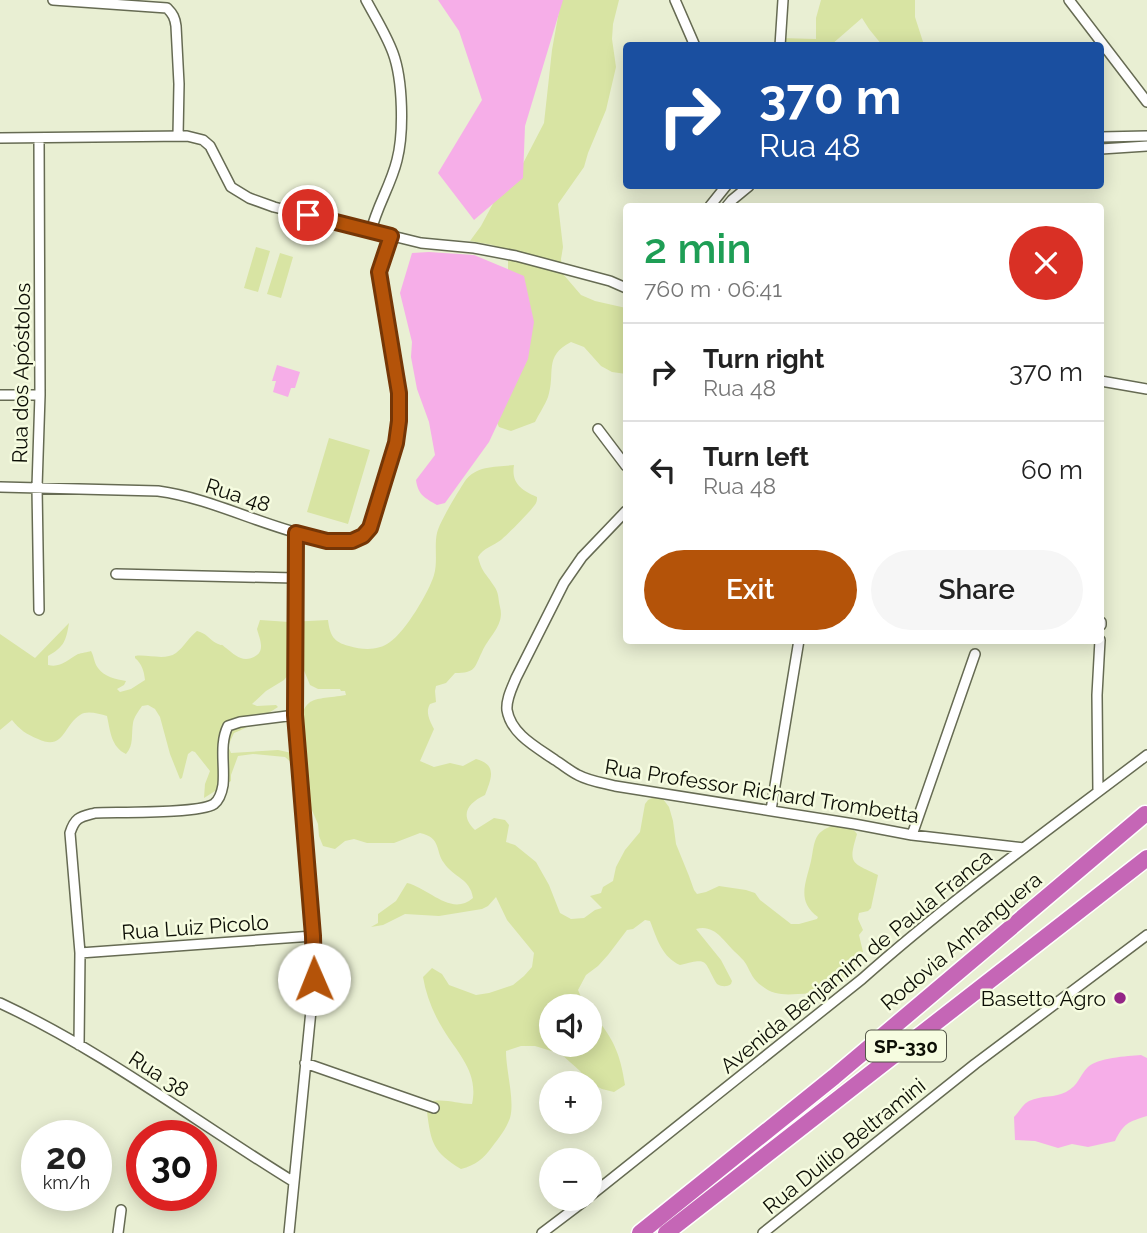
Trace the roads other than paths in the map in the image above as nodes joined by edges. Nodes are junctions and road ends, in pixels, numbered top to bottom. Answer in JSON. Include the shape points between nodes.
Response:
{"nodes":[{"id":1,"x":53,"y":0,"type":"edge"},
{"id":2,"x":366,"y":0,"type":"edge"},
{"id":3,"x":675,"y":0,"type":"edge"},
{"id":4,"x":783,"y":0,"type":"edge"},
{"id":5,"x":1069,"y":0,"type":"edge"},
{"id":6,"x":693,"y":42,"type":"edge"},
{"id":7,"x":780,"y":42,"type":"edge"},
{"id":8,"x":1101,"y":42,"type":"edge"},
{"id":9,"x":1104,"y":46,"type":"edge"},
{"id":10,"x":1147,"y":102,"type":"edge"},
{"id":11,"x":178,"y":136,"type":"junction"},
{"id":12,"x":1115,"y":136,"type":"junction"},
{"id":13,"x":1147,"y":136,"type":"edge"},
{"id":14,"x":1104,"y":137,"type":"edge"},
{"id":15,"x":0,"y":138,"type":"edge"},
{"id":16,"x":39,"y":138,"type":"junction"},
{"id":17,"x":1147,"y":146,"type":"edge"},
{"id":18,"x":1116,"y":148,"type":"junction"},
{"id":19,"x":1104,"y":149,"type":"edge"},
{"id":20,"x":724,"y":189,"type":"edge"},
{"id":21,"x":746,"y":189,"type":"edge"},
{"id":22,"x":712,"y":203,"type":"edge"},
{"id":23,"x":730,"y":203,"type":"edge"},
{"id":24,"x":371,"y":231,"type":"junction"},
{"id":25,"x":391,"y":236,"type":"junction"},
{"id":26,"x":623,"y":285,"type":"edge"},
{"id":27,"x":1104,"y":382,"type":"edge"},
{"id":28,"x":1147,"y":389,"type":"edge"},
{"id":29,"x":0,"y":395,"type":"edge"},
{"id":30,"x":40,"y":396,"type":"junction"},
{"id":31,"x":598,"y":429,"type":"dead end"},
{"id":32,"x":623,"y":462,"type":"edge"},
{"id":33,"x":0,"y":487,"type":"edge"},
{"id":34,"x":37,"y":487,"type":"junction"},
{"id":35,"x":623,"y":514,"type":"edge"},
{"id":36,"x":296,"y":533,"type":"junction"},
{"id":37,"x":116,"y":574,"type":"dead end"},
{"id":38,"x":295,"y":578,"type":"junction"},
{"id":39,"x":39,"y":610,"type":"dead end"},
{"id":40,"x":798,"y":644,"type":"edge"},
{"id":41,"x":1100,"y":644,"type":"edge"},
{"id":42,"x":975,"y":654,"type":"dead end"},
{"id":43,"x":295,"y":715,"type":"junction"},
{"id":44,"x":1147,"y":755,"type":"edge"},
{"id":45,"x":1098,"y":793,"type":"junction"},
{"id":46,"x":771,"y":810,"type":"junction"},
{"id":47,"x":1145,"y":814,"type":"dead end"},
{"id":48,"x":912,"y":835,"type":"junction"},
{"id":49,"x":1024,"y":848,"type":"junction"},
{"id":50,"x":1147,"y":858,"type":"edge"},
{"id":51,"x":1147,"y":935,"type":"edge"},
{"id":52,"x":313,"y":936,"type":"junction"},
{"id":53,"x":80,"y":953,"type":"junction"},
{"id":54,"x":2,"y":1007,"type":"edge"},
{"id":55,"x":79,"y":1045,"type":"junction"},
{"id":56,"x":306,"y":1063,"type":"junction"},
{"id":57,"x":434,"y":1108,"type":"dead end"},
{"id":58,"x":294,"y":1182,"type":"junction"},
{"id":59,"x":602,"y":1187,"type":"edge"},
{"id":60,"x":121,"y":1210,"type":"dead end"},
{"id":61,"x":571,"y":1211,"type":"edge"},
{"id":62,"x":289,"y":1231,"type":"edge"},
{"id":63,"x":118,"y":1233,"type":"edge"},
{"id":64,"x":299,"y":1233,"type":"edge"},
{"id":65,"x":542,"y":1233,"type":"edge"},
{"id":66,"x":640,"y":1233,"type":"edge"},
{"id":67,"x":666,"y":1233,"type":"edge"},
{"id":68,"x":763,"y":1233,"type":"edge"}],
"edges":[{"from":1,"to":11,"type":"street","via":[[167,8],[176,26]]},
{"from":2,"to":24,"type":"street","via":[[393,51],[401,96],[397,162]]},
{"from":3,"to":6,"type":"street"},
{"from":4,"to":7,"type":"street"},
{"from":5,"to":8,"type":"street"},
{"from":9,"to":10,"type":"street"},
{"from":11,"to":16,"type":"street"},
{"from":11,"to":24,"type":"street","via":[[203,140],[231,187],[249,198]]},
{"from":12,"to":13,"type":"street"},
{"from":12,"to":14,"type":"street"},
{"from":12,"to":18,"type":"street"},
{"from":15,"to":16,"type":"street"},
{"from":16,"to":30,"type":"street","name":"Rua dos Apóstolos"},
{"from":17,"to":18,"type":"street"},
{"from":18,"to":19,"type":"street"},
{"from":20,"to":22,"type":"street"},
{"from":21,"to":23,"type":"street"},
{"from":24,"to":25,"type":"street"},
{"from":25,"to":26,"type":"street","via":[[516,256]]},
{"from":25,"to":36,"type":"street","name":"Rua 48","via":[[379,272],[399,393],[399,421],[370,528],[352,541],[327,541]]},
{"from":27,"to":28,"type":"street"},
{"from":29,"to":30,"type":"street"},
{"from":30,"to":34,"type":"street","name":"Rua dos Apóstolos"},
{"from":31,"to":32,"type":"street"},
{"from":33,"to":34,"type":"street","name":"Rua 48"},
{"from":34,"to":36,"type":"street","name":"Rua 48","via":[[168,492]]},
{"from":34,"to":39,"type":"street","name":"Rua dos Apóstolos"},
{"from":35,"to":46,"type":"street","name":"Rua Professor Richard Trombetta","via":[[564,583],[516,678],[508,700],[509,716],[531,744],[579,776]]},
{"from":36,"to":38,"type":"street"},
{"from":37,"to":38,"type":"street"},
{"from":38,"to":43,"type":"street"},
{"from":40,"to":46,"type":"street"},
{"from":41,"to":45,"type":"street"},
{"from":42,"to":48,"type":"street"},
{"from":43,"to":52,"type":"street"},
{"from":43,"to":53,"type":"street","via":[[228,726],[223,786],[211,805],[180,811],[95,813],[76,820],[70,833]]},
{"from":44,"to":45,"type":"street","name":"Avenida Benjamim de Paula Franca"},
{"from":45,"to":49,"type":"street","name":"Avenida Benjamim de Paula Franca"},
{"from":46,"to":48,"type":"street","name":"Rua Professor Richard Trombetta"},
{"from":47,"to":66,"type":"highway","name":"Rodovia Anhanguera","number":"SP-330","via":[[834,1077]]},
{"from":48,"to":49,"type":"street","name":"Rua Professor Richard Trombetta"},
{"from":49,"to":59,"type":"street","name":"Avenida Benjamim de Paula Franca"},
{"from":50,"to":67,"type":"highway","number":"SP-330"},
{"from":51,"to":68,"type":"street","name":"Rua Duílio Beltramini","via":[[975,1064]]},
{"from":52,"to":53,"type":"street","name":"Rua Luiz Picolo"},
{"from":52,"to":56,"type":"street"},
{"from":53,"to":55,"type":"street"},
{"from":54,"to":55,"type":"street","name":"Rua 38"},
{"from":55,"to":58,"type":"street","name":"Rua 38"},
{"from":56,"to":57,"type":"street"},
{"from":56,"to":58,"type":"street"},
{"from":58,"to":62,"type":"street"},
{"from":60,"to":63,"type":"street"},
{"from":61,"to":65,"type":"street","name":"Avenida Benjamim de Paula Franca"},
{"from":62,"to":64,"type":"street"}]}
